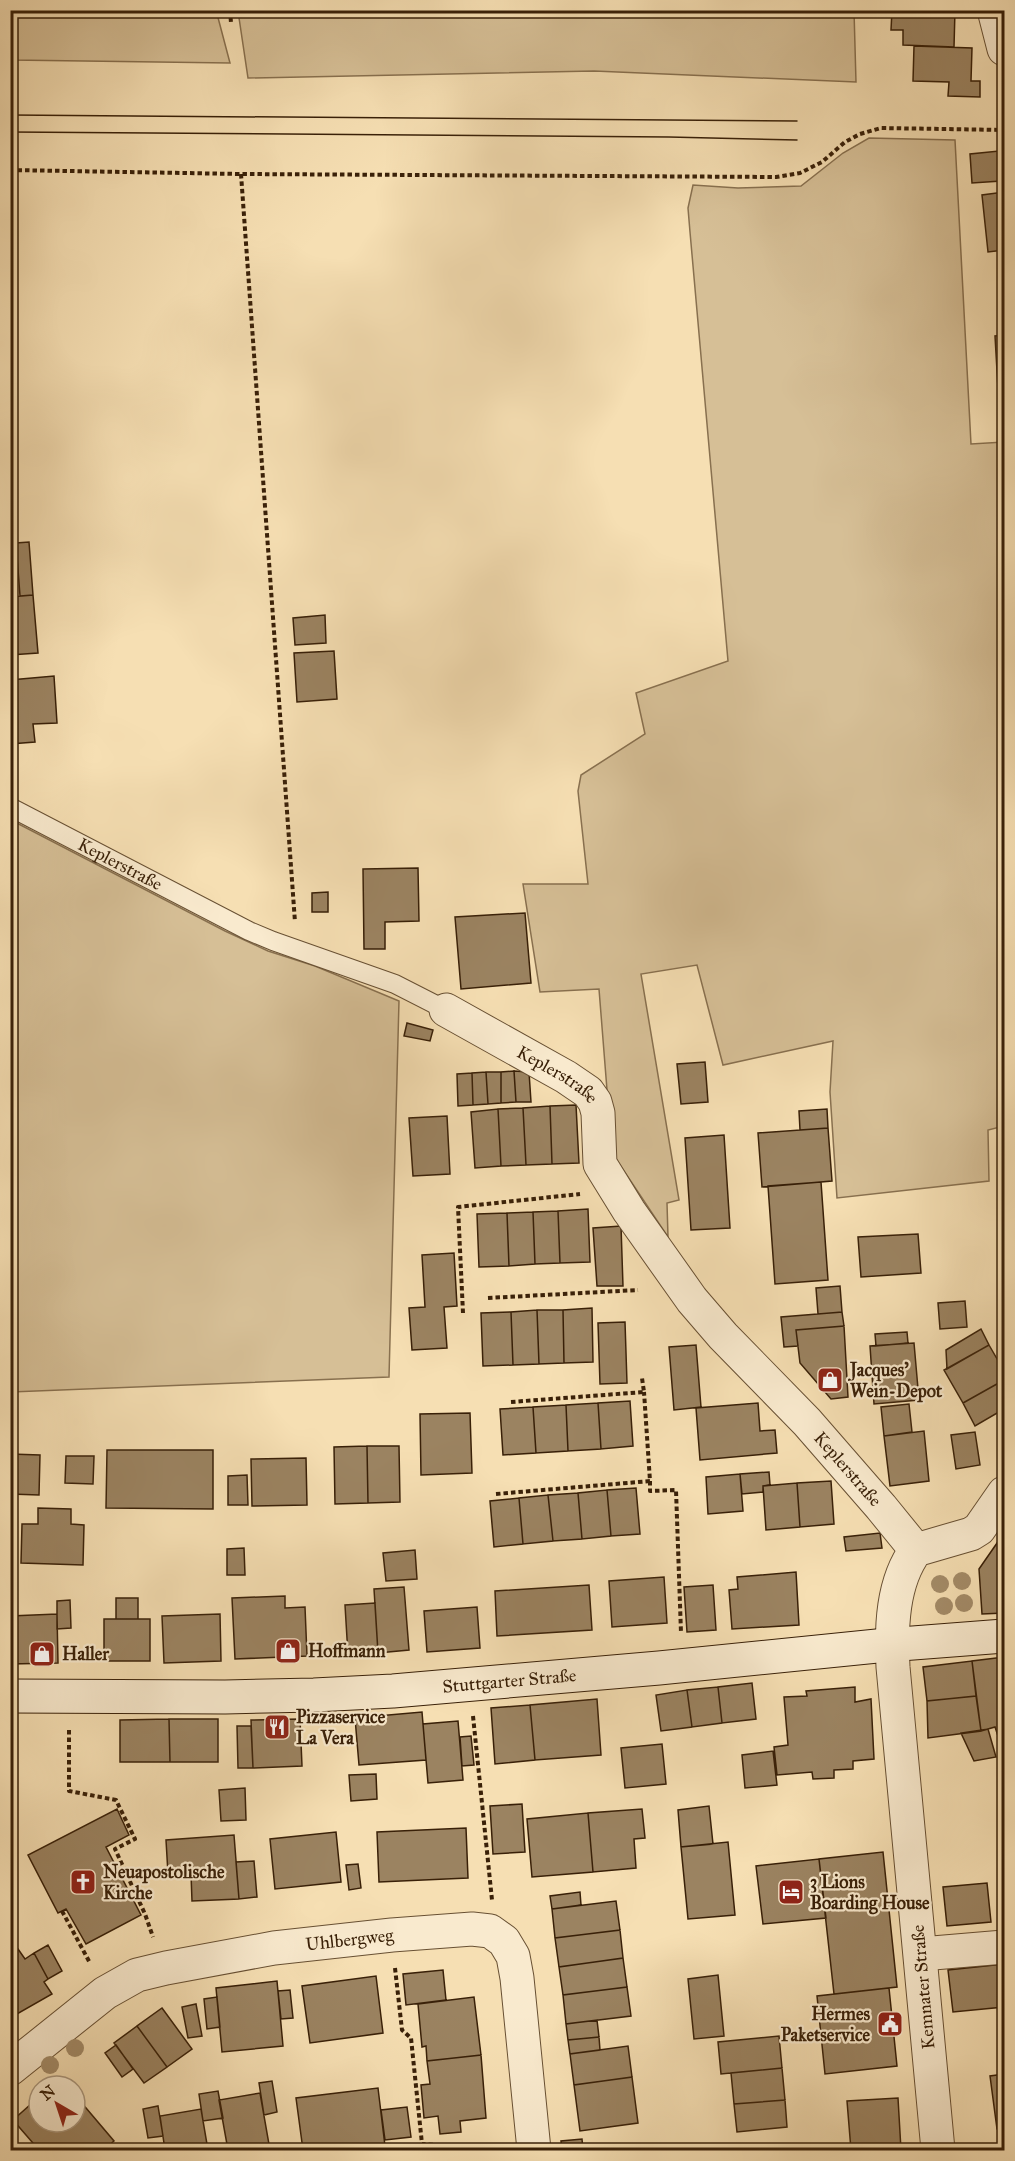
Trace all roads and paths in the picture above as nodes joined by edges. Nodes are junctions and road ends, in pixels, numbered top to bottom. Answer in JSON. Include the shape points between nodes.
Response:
{"nodes":[{"id":1,"x":230,"y":10,"type":"edge"},
{"id":2,"x":994,"y":10,"type":"edge"},
{"id":3,"x":231,"y":23,"type":"dead end"},
{"id":4,"x":1005,"y":49,"type":"edge"},
{"id":5,"x":1005,"y":130,"type":"edge"},
{"id":6,"x":10,"y":170,"type":"edge"},
{"id":7,"x":241,"y":174,"type":"junction"},
{"id":8,"x":10,"y":807,"type":"edge"},
{"id":9,"x":292,"y":946,"type":"junction"},
{"id":10,"x":446,"y":1010,"type":"joint"},
{"id":11,"x":616,"y":1190,"type":"junction"},
{"id":12,"x":638,"y":1290,"type":"dead end"},
{"id":13,"x":488,"y":1298,"type":"dead end"},
{"id":14,"x":463,"y":1313,"type":"dead end"},
{"id":15,"x":642,"y":1378,"type":"dead end"},
{"id":16,"x":644,"y":1392,"type":"junction"},
{"id":17,"x":511,"y":1402,"type":"dead end"},
{"id":18,"x":650,"y":1481,"type":"junction"},
{"id":19,"x":1005,"y":1493,"type":"edge"},
{"id":20,"x":496,"y":1494,"type":"dead end"},
{"id":21,"x":916,"y":1550,"type":"junction"},
{"id":22,"x":1005,"y":1636,"type":"edge"},
{"id":23,"x":682,"y":1643,"type":"dead end"},
{"id":24,"x":892,"y":1645,"type":"junction"},
{"id":25,"x":10,"y":1696,"type":"edge"},
{"id":26,"x":69,"y":1724,"type":"dead end"},
{"id":27,"x":474,"y":1729,"type":"dead end"},
{"id":28,"x":491,"y":1908,"type":"dead end"},
{"id":29,"x":62,"y":1911,"type":"dead end"},
{"id":30,"x":392,"y":1935,"type":"junction"},
{"id":31,"x":155,"y":1943,"type":"dead end"},
{"id":32,"x":1005,"y":1947,"type":"edge"},
{"id":33,"x":921,"y":1954,"type":"junction"},
{"id":34,"x":90,"y":1964,"type":"dead end"},
{"id":35,"x":10,"y":2069,"type":"edge"},
{"id":36,"x":453,"y":2151,"type":"edge"},
{"id":37,"x":534,"y":2151,"type":"edge"},
{"id":38,"x":938,"y":2151,"type":"edge"}],
"edges":[{"from":1,"to":3,"type":"path"},
{"from":2,"to":4,"type":"street"},
{"from":5,"to":7,"type":"path","via":[[881,129],[845,142],[822,162],[776,177]]},
{"from":6,"to":7,"type":"path"},
{"from":7,"to":9,"type":"path","via":[[296,920]]},
{"from":8,"to":9,"type":"lane","name":"Keplerstraße","via":[[249,931]]},
{"from":9,"to":10,"type":"lane","name":"Keplerstraße","via":[[395,984]]},
{"from":10,"to":11,"type":"street","name":"Keplerstraße","via":[[588,1092],[598,1113],[600,1164]]},
{"from":11,"to":14,"type":"path","via":[[458,1207]]},
{"from":11,"to":21,"type":"street","name":"Keplerstraße","via":[[706,1317],[807,1422]]},
{"from":12,"to":13,"type":"path"},
{"from":15,"to":16,"type":"path"},
{"from":16,"to":17,"type":"path"},
{"from":16,"to":18,"type":"path"},
{"from":18,"to":20,"type":"path"},
{"from":18,"to":23,"type":"path","via":[[650,1491],[676,1490]]},
{"from":19,"to":21,"type":"street","via":[[979,1529]]},
{"from":21,"to":24,"type":"street","name":"Kemnater Straße","via":[[903,1570]]},
{"from":22,"to":24,"type":"street","name":"Stuttgarter Straße"},
{"from":24,"to":25,"type":"street","name":"Stuttgarter Straße","via":[[393,1691],[225,1697]]},
{"from":24,"to":33,"type":"street","name":"Kemnater Straße"},
{"from":26,"to":31,"type":"path","via":[[69,1791],[116,1800],[135,1839],[115,1849]]},
{"from":27,"to":28,"type":"path"},
{"from":29,"to":34,"type":"path"},
{"from":30,"to":35,"type":"street","name":"Uhlbergweg","via":[[274,1948],[137,1975],[105,1994]]},
{"from":30,"to":36,"type":"path","via":[[402,2030],[411,2038],[422,2144],[452,2146]]},
{"from":30,"to":37,"type":"street","name":"Uhlbergweg","via":[[472,1929],[490,1931],[504,1941],[513,1956],[518,1978]]},
{"from":32,"to":33,"type":"street"},
{"from":33,"to":38,"type":"street","name":"Kemnater Straße"}]}
